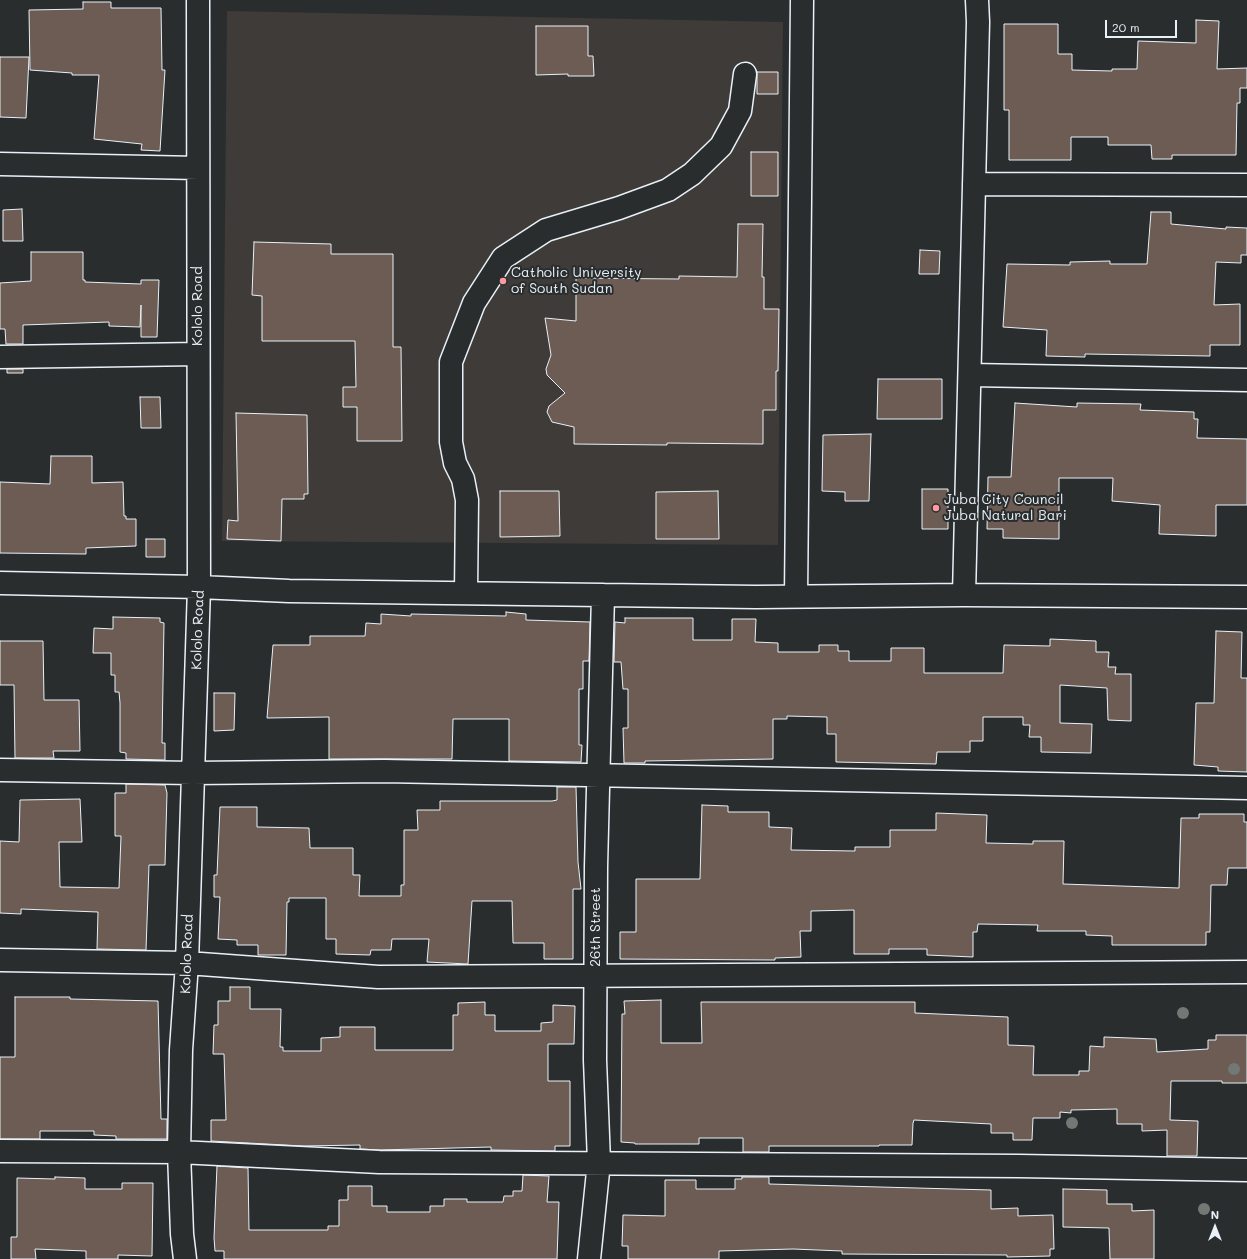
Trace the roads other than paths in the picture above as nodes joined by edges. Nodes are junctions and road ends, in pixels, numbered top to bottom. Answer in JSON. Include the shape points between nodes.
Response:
{"nodes":[{"id":1,"x":198,"y":0,"type":"edge"},
{"id":2,"x":802,"y":0,"type":"edge"},
{"id":3,"x":977,"y":0,"type":"edge"},
{"id":4,"x":745,"y":74,"type":"dead end"},
{"id":5,"x":0,"y":164,"type":"edge"},
{"id":6,"x":198,"y":168,"type":"junction"},
{"id":7,"x":974,"y":184,"type":"junction"},
{"id":8,"x":1247,"y":185,"type":"edge"},
{"id":9,"x":198,"y":354,"type":"junction"},
{"id":10,"x":0,"y":357,"type":"edge"},
{"id":11,"x":970,"y":375,"type":"junction"},
{"id":12,"x":1247,"y":380,"type":"edge"},
{"id":13,"x":0,"y":583,"type":"edge"},
{"id":14,"x":199,"y":587,"type":"junction"},
{"id":15,"x":466,"y":593,"type":"junction"},
{"id":16,"x":603,"y":595,"type":"junction"},
{"id":17,"x":964,"y":595,"type":"junction"},
{"id":18,"x":796,"y":596,"type":"junction"},
{"id":19,"x":1247,"y":597,"type":"edge"},
{"id":20,"x":0,"y":770,"type":"edge"},
{"id":21,"x":193,"y":773,"type":"junction"},
{"id":22,"x":599,"y":775,"type":"junction"},
{"id":23,"x":1247,"y":788,"type":"edge"},
{"id":24,"x":0,"y":960,"type":"edge"},
{"id":25,"x":188,"y":963,"type":"junction"},
{"id":26,"x":1247,"y":972,"type":"edge"},
{"id":27,"x":596,"y":977,"type":"junction"},
{"id":28,"x":0,"y":1151,"type":"edge"},
{"id":29,"x":179,"y":1152,"type":"junction"},
{"id":30,"x":599,"y":1162,"type":"junction"},
{"id":31,"x":1247,"y":1170,"type":"edge"},
{"id":32,"x":185,"y":1259,"type":"edge"},
{"id":33,"x":589,"y":1259,"type":"edge"}],
"edges":[{"from":1,"to":6,"type":"street","name":"Kololo Road"},
{"from":2,"to":18,"type":"street"},
{"from":3,"to":7,"type":"street"},
{"from":4,"to":15,"type":"street","via":[[740,111],[721,146],[692,174],[668,190],[620,208],[546,230],[503,258],[474,304],[451,362],[451,442],[455,463],[468,500]]},
{"from":5,"to":6,"type":"street"},
{"from":6,"to":9,"type":"street","name":"Kololo Road"},
{"from":7,"to":8,"type":"street"},
{"from":7,"to":11,"type":"street"},
{"from":9,"to":10,"type":"street"},
{"from":9,"to":14,"type":"street","name":"Kololo Road"},
{"from":11,"to":12,"type":"street"},
{"from":11,"to":17,"type":"street"},
{"from":13,"to":14,"type":"street"},
{"from":14,"to":15,"type":"street"},
{"from":14,"to":21,"type":"street","name":"Kololo Road"},
{"from":15,"to":16,"type":"street"},
{"from":16,"to":18,"type":"street"},
{"from":16,"to":22,"type":"street","name":"26th Street"},
{"from":17,"to":18,"type":"street"},
{"from":17,"to":19,"type":"street"},
{"from":20,"to":21,"type":"street"},
{"from":21,"to":22,"type":"street","via":[[384,771]]},
{"from":21,"to":25,"type":"street","name":"Kololo Road"},
{"from":22,"to":23,"type":"street"},
{"from":22,"to":27,"type":"street","name":"26th Street"},
{"from":24,"to":25,"type":"street"},
{"from":25,"to":27,"type":"street","via":[[378,977]]},
{"from":25,"to":29,"type":"street","name":"Kololo Road","via":[[181,1050]]},
{"from":26,"to":27,"type":"street"},
{"from":27,"to":30,"type":"street","name":"26th Street","via":[[595,1060]]},
{"from":28,"to":29,"type":"street"},
{"from":29,"to":30,"type":"street","via":[[379,1162]]},
{"from":29,"to":32,"type":"street","name":"Kololo Road"},
{"from":30,"to":31,"type":"street"},
{"from":30,"to":33,"type":"street","name":"26th Street"}]}
